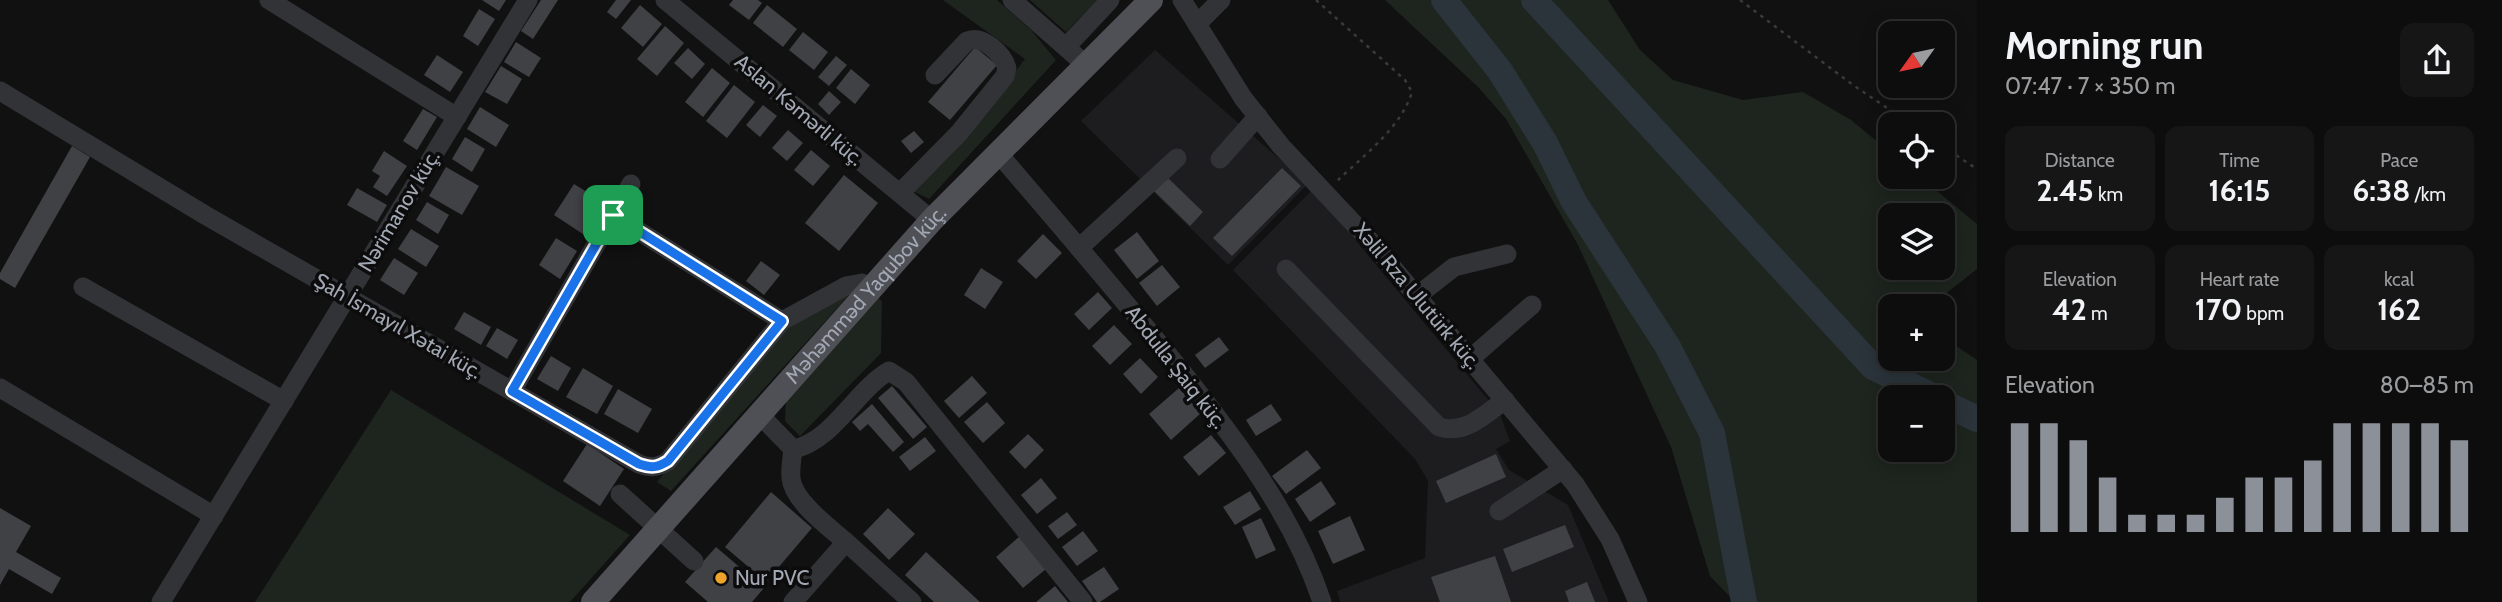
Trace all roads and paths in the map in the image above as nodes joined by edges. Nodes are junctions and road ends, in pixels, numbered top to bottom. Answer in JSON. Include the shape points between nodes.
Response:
{"nodes":[{"id":1,"x":269,"y":0,"type":"edge"},
{"id":2,"x":528,"y":0,"type":"edge"},
{"id":3,"x":665,"y":0,"type":"edge"},
{"id":4,"x":1012,"y":0,"type":"edge"},
{"id":5,"x":1110,"y":0,"type":"edge"},
{"id":6,"x":1151,"y":0,"type":"edge"},
{"id":7,"x":1182,"y":0,"type":"edge"},
{"id":8,"x":1221,"y":0,"type":"edge"},
{"id":9,"x":1316,"y":0,"type":"edge"},
{"id":10,"x":1740,"y":0,"type":"edge"},
{"id":11,"x":1197,"y":24,"type":"junction"},
{"id":12,"x":1066,"y":47,"type":"junction"},
{"id":13,"x":1086,"y":65,"type":"junction"},
{"id":14,"x":935,"y":75,"type":"dead end"},
{"id":15,"x":0,"y":91,"type":"edge"},
{"id":16,"x":1893,"y":112,"type":"edge"},
{"id":17,"x":457,"y":117,"type":"junction"},
{"id":18,"x":1258,"y":117,"type":"junction"},
{"id":19,"x":998,"y":153,"type":"junction"},
{"id":20,"x":1955,"y":155,"type":"edge"},
{"id":21,"x":1177,"y":158,"type":"dead end"},
{"id":22,"x":1220,"y":159,"type":"dead end"},
{"id":23,"x":1977,"y":169,"type":"edge"},
{"id":24,"x":631,"y":184,"type":"dead end"},
{"id":25,"x":1326,"y":192,"type":"junction"},
{"id":26,"x":900,"y":193,"type":"junction"},
{"id":27,"x":613,"y":215,"type":"junction"},
{"id":28,"x":932,"y":220,"type":"junction"},
{"id":29,"x":1079,"y":248,"type":"junction"},
{"id":30,"x":1507,"y":254,"type":"dead end"},
{"id":31,"x":1286,"y":270,"type":"dead end"},
{"id":32,"x":83,"y":287,"type":"dead end"},
{"id":33,"x":869,"y":289,"type":"junction"},
{"id":34,"x":1417,"y":296,"type":"junction"},
{"id":35,"x":347,"y":297,"type":"junction"},
{"id":36,"x":1532,"y":305,"type":"dead end"},
{"id":37,"x":782,"y":321,"type":"junction"},
{"id":38,"x":1471,"y":359,"type":"junction"},
{"id":39,"x":0,"y":388,"type":"edge"},
{"id":40,"x":512,"y":391,"type":"junction"},
{"id":41,"x":1505,"y":400,"type":"junction"},
{"id":42,"x":284,"y":401,"type":"junction"},
{"id":43,"x":759,"y":414,"type":"junction"},
{"id":44,"x":793,"y":449,"type":"junction"},
{"id":45,"x":1563,"y":469,"type":"junction"},
{"id":46,"x":620,"y":494,"type":"dead end"},
{"id":47,"x":1499,"y":511,"type":"dead end"},
{"id":48,"x":214,"y":516,"type":"junction"},
{"id":49,"x":658,"y":528,"type":"junction"},
{"id":50,"x":846,"y":542,"type":"junction"},
{"id":51,"x":694,"y":561,"type":"dead end"},
{"id":52,"x":797,"y":601,"type":"edge"},
{"id":53,"x":161,"y":602,"type":"edge"},
{"id":54,"x":593,"y":602,"type":"edge"},
{"id":55,"x":912,"y":602,"type":"edge"},
{"id":56,"x":1083,"y":602,"type":"edge"},
{"id":57,"x":1322,"y":602,"type":"edge"},
{"id":58,"x":1638,"y":602,"type":"edge"}],
"edges":[{"from":1,"to":17,"type":"street"},
{"from":2,"to":17,"type":"street","name":"Nərimanov küç."},
{"from":3,"to":26,"type":"street","name":"Aslan Kəmərli küç."},
{"from":4,"to":12,"type":"street"},
{"from":5,"to":12,"type":"street"},
{"from":6,"to":13,"type":"main road","name":"Məhəmməd Yaqubov küç."},
{"from":7,"to":11,"type":"street","name":"Xəlil Rza Ulutürk küç."},
{"from":8,"to":11,"type":"street"},
{"from":9,"to":25,"type":"path","via":[[1405,80],[1412,92],[1390,129]]},
{"from":10,"to":16,"type":"path"},
{"from":11,"to":18,"type":"street","name":"Xəlil Rza Ulutürk küç."},
{"from":12,"to":13,"type":"street"},
{"from":13,"to":19,"type":"main road","name":"Məhəmməd Yaqubov küç."},
{"from":14,"to":26,"type":"street","via":[[973,38],[999,54],[1007,68],[959,133]]},
{"from":15,"to":35,"type":"street","name":"Şah İsmayıl Xətai küç."},
{"from":17,"to":35,"type":"street","name":"Nərimanov küç."},
{"from":18,"to":22,"type":"street"},
{"from":18,"to":25,"type":"street","name":"Xəlil Rza Ulutürk küç."},
{"from":19,"to":28,"type":"main road","name":"Məhəmməd Yaqubov küç."},
{"from":19,"to":29,"type":"street","name":"Abdulla Şaiq küç."},
{"from":20,"to":23,"type":"path"},
{"from":21,"to":29,"type":"street"},
{"from":24,"to":27,"type":"street"},
{"from":25,"to":34,"type":"street","name":"Xəlil Rza Ulutürk küç."},
{"from":26,"to":28,"type":"street","name":"Aslan Kəmərli küç."},
{"from":27,"to":37,"type":"street"},
{"from":27,"to":40,"type":"street"},
{"from":28,"to":33,"type":"main road","name":"Məhəmməd Yaqubov küç."},
{"from":29,"to":57,"type":"street","name":"Abdulla Şaiq küç.","via":[[1203,399],[1275,500]]},
{"from":30,"to":34,"type":"street","via":[[1454,267]]},
{"from":31,"to":41,"type":"street","via":[[1438,427],[1464,429]]},
{"from":32,"to":42,"type":"street"},
{"from":33,"to":37,"type":"street","name":"Şah İsmayıl Xətai küç.","via":[[862,283],[846,286]]},
{"from":33,"to":43,"type":"main road","name":"Məhəmməd Yaqubov küç."},
{"from":34,"to":38,"type":"street","name":"Xəlil Rza Ulutürk küç."},
{"from":35,"to":40,"type":"street","name":"Şah İsmayıl Xətai küç."},
{"from":35,"to":42,"type":"street","name":"Nərimanov küç."},
{"from":36,"to":38,"type":"street"},
{"from":37,"to":40,"type":"street","name":"Şah İsmayıl Xətai küç.","via":[[668,461],[659,466],[639,464]]},
{"from":38,"to":41,"type":"street","name":"Xəlil Rza Ulutürk küç."},
{"from":39,"to":48,"type":"street"},
{"from":41,"to":45,"type":"street","name":"Xəlil Rza Ulutürk küç."},
{"from":42,"to":48,"type":"street","name":"Nərimanov küç."},
{"from":43,"to":44,"type":"street"},
{"from":43,"to":49,"type":"main road","name":"Məhəmməd Yaqubov küç."},
{"from":44,"to":50,"type":"street","via":[[793,488]]},
{"from":44,"to":56,"type":"street","via":[[815,439],[879,377],[890,371],[896,374]]},
{"from":45,"to":47,"type":"street"},
{"from":45,"to":58,"type":"street","name":"Xəlil Rza Ulutürk küç.","via":[[1610,539]]},
{"from":46,"to":49,"type":"street"},
{"from":48,"to":53,"type":"street","name":"Nərimanov küç."},
{"from":49,"to":51,"type":"street"},
{"from":49,"to":54,"type":"main road","name":"Məhəmməd Yaqubov küç."},
{"from":50,"to":52,"type":"street"},
{"from":50,"to":55,"type":"street"}]}
